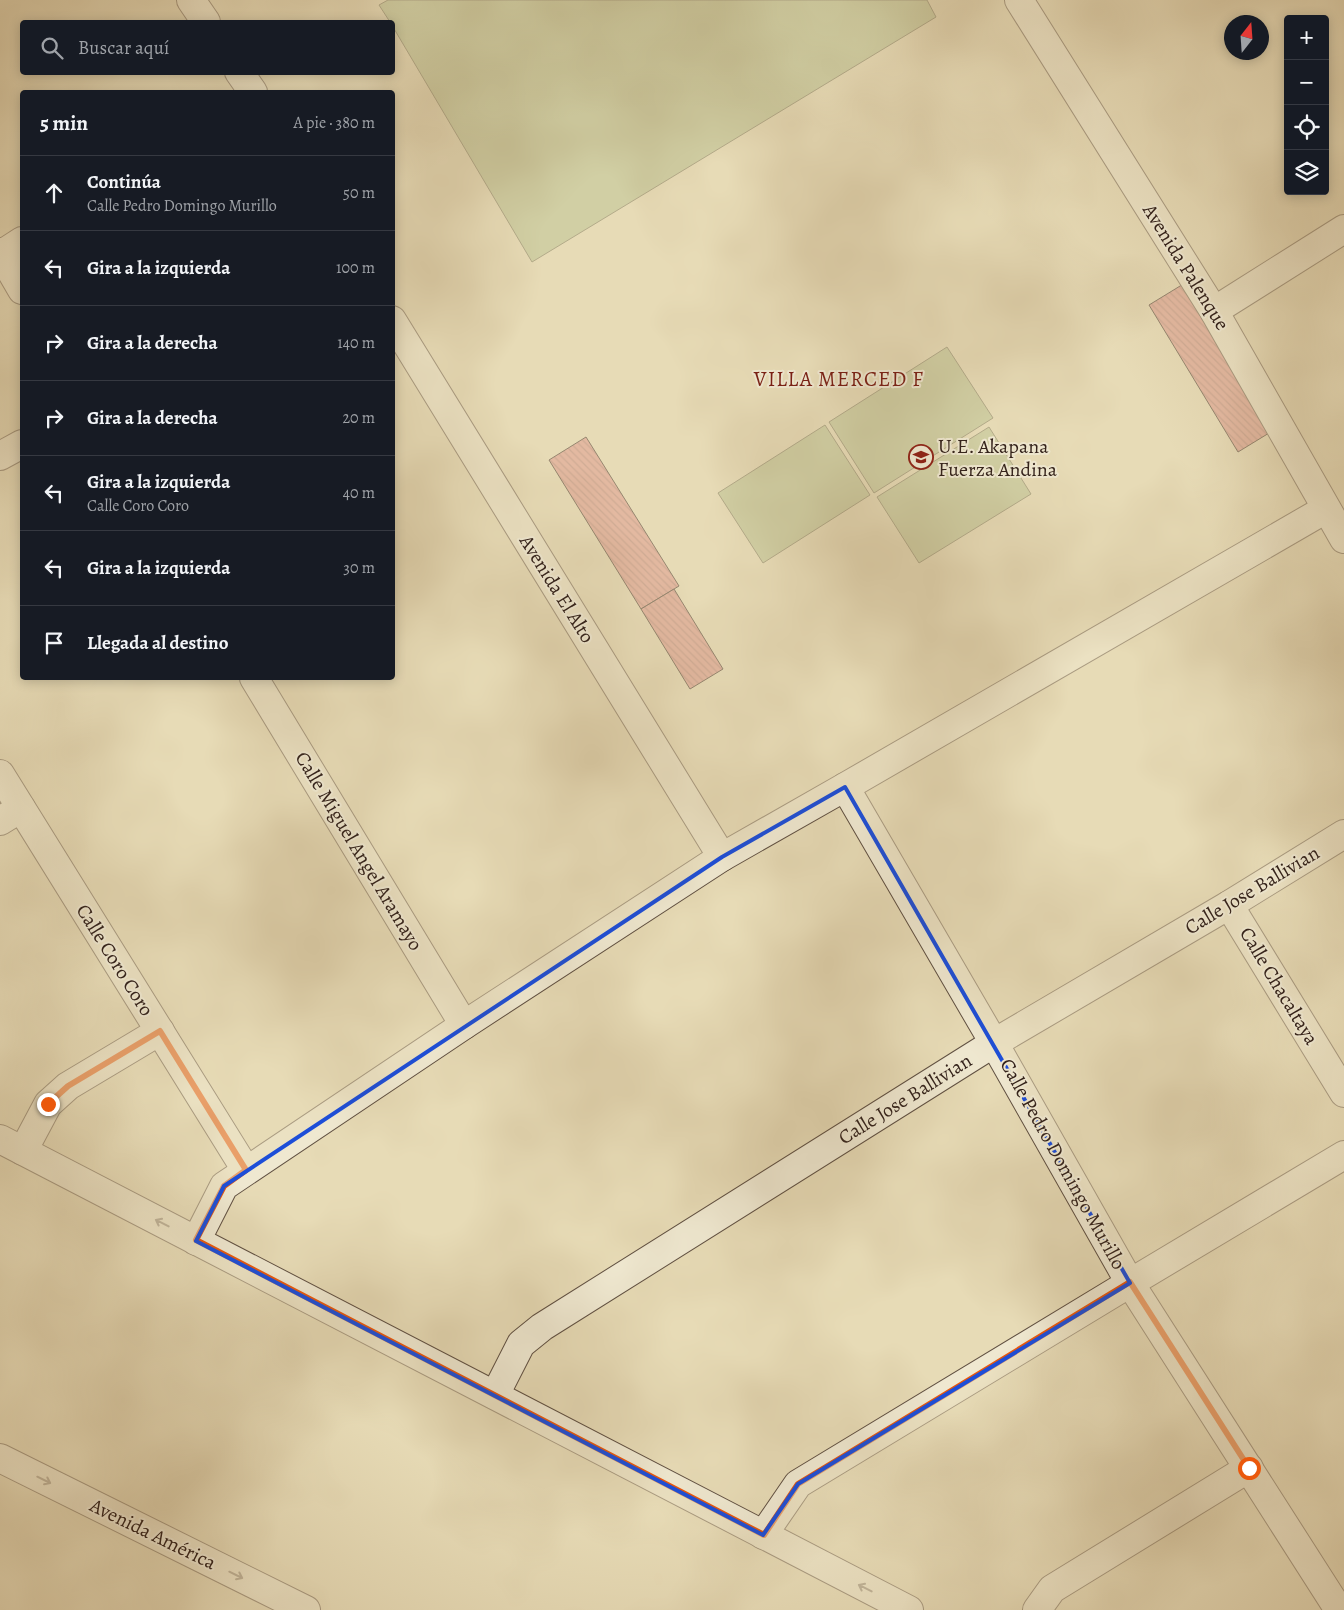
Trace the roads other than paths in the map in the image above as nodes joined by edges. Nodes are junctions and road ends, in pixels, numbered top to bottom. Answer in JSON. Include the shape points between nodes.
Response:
{"nodes":[{"id":1,"x":1020,"y":0,"type":"edge"},
{"id":2,"x":241,"y":75,"type":"edge"},
{"id":3,"x":252,"y":90,"type":"edge"},
{"id":4,"x":1344,"y":230,"type":"edge"},
{"id":5,"x":8,"y":249,"type":"edge"},
{"id":6,"x":20,"y":284,"type":"edge"},
{"id":7,"x":1214,"y":311,"type":"junction"},
{"id":8,"x":395,"y":325,"type":"edge"},
{"id":9,"x":20,"y":445,"type":"edge"},
{"id":10,"x":0,"y":456,"type":"edge"},
{"id":11,"x":1326,"y":509,"type":"junction"},
{"id":12,"x":1344,"y":539,"type":"edge"},
{"id":13,"x":255,"y":680,"type":"edge"},
{"id":14,"x":0,"y":774,"type":"edge"},
{"id":15,"x":845,"y":788,"type":"junction"},
{"id":16,"x":10,"y":815,"type":"edge"},
{"id":17,"x":1344,"y":834,"type":"edge"},
{"id":18,"x":722,"y":857,"type":"junction"},
{"id":19,"x":1229,"y":906,"type":"junction"},
{"id":20,"x":464,"y":1025,"type":"junction"},
{"id":21,"x":160,"y":1031,"type":"junction"},
{"id":22,"x":994,"y":1042,"type":"junction"},
{"id":23,"x":1344,"y":1093,"type":"edge"},
{"id":24,"x":12,"y":1145,"type":"edge"},
{"id":25,"x":1344,"y":1155,"type":"edge"},
{"id":26,"x":246,"y":1170,"type":"junction"},
{"id":27,"x":196,"y":1240,"type":"junction"},
{"id":28,"x":1130,"y":1282,"type":"junction"},
{"id":29,"x":495,"y":1395,"type":"junction"},
{"id":30,"x":0,"y":1458,"type":"edge"},
{"id":31,"x":1249,"y":1468,"type":"junction"},
{"id":32,"x":764,"y":1535,"type":"junction"},
{"id":33,"x":296,"y":1608,"type":"edge"},
{"id":34,"x":909,"y":1610,"type":"edge"},
{"id":35,"x":1037,"y":1610,"type":"edge"},
{"id":36,"x":1339,"y":1610,"type":"edge"}],
"edges":[{"from":1,"to":7,"type":"street","name":"Avenida Palenque"},
{"from":2,"to":3,"type":"street"},
{"from":4,"to":7,"type":"street"},
{"from":5,"to":6,"type":"street"},
{"from":7,"to":11,"type":"street","name":"Avenida Palenque"},
{"from":8,"to":18,"type":"street","name":"Avenida El Alto"},
{"from":9,"to":10,"type":"street"},
{"from":11,"to":12,"type":"street","name":"Avenida Palenque"},
{"from":11,"to":15,"type":"street"},
{"from":13,"to":20,"type":"street","name":"Calle Miguel Angel Aramayo"},
{"from":14,"to":16,"type":"street","name":"Calle Coro Coro"},
{"from":15,"to":18,"type":"street"},
{"from":15,"to":22,"type":"street","name":"Calle Pedro Domingo Murillo"},
{"from":16,"to":21,"type":"street","name":"Calle Coro Coro"},
{"from":17,"to":19,"type":"street","name":"Calle Jose Ballivian"},
{"from":18,"to":20,"type":"street"},
{"from":19,"to":22,"type":"street","name":"Calle Jose Ballivian"},
{"from":19,"to":23,"type":"street","name":"Calle Chacaltaya"},
{"from":20,"to":26,"type":"street"},
{"from":21,"to":24,"type":"street","via":[[68,1086]]},
{"from":21,"to":26,"type":"street","name":"Calle Coro Coro"},
{"from":22,"to":28,"type":"street","name":"Calle Pedro Domingo Murillo"},
{"from":22,"to":29,"type":"street","name":"Calle Jose Ballivian","via":[[542,1327],[521,1344]]},
{"from":27,"to":24,"type":"street","one_way":true},
{"from":25,"to":28,"type":"street"},
{"from":26,"to":27,"type":"street","via":[[224,1186]]},
{"from":27,"to":29,"type":"street"},
{"from":28,"to":31,"type":"street","name":"Calle Pedro Domingo Murillo"},
{"from":28,"to":32,"type":"street","via":[[798,1484]]},
{"from":29,"to":32,"type":"street"},
{"from":30,"to":33,"type":"street","name":"Avenida América","one_way":true},
{"from":31,"to":35,"type":"street","via":[[1052,1589]]},
{"from":31,"to":36,"type":"street","name":"Calle Pedro Domingo Murillo"},
{"from":34,"to":32,"type":"street","one_way":true}]}
